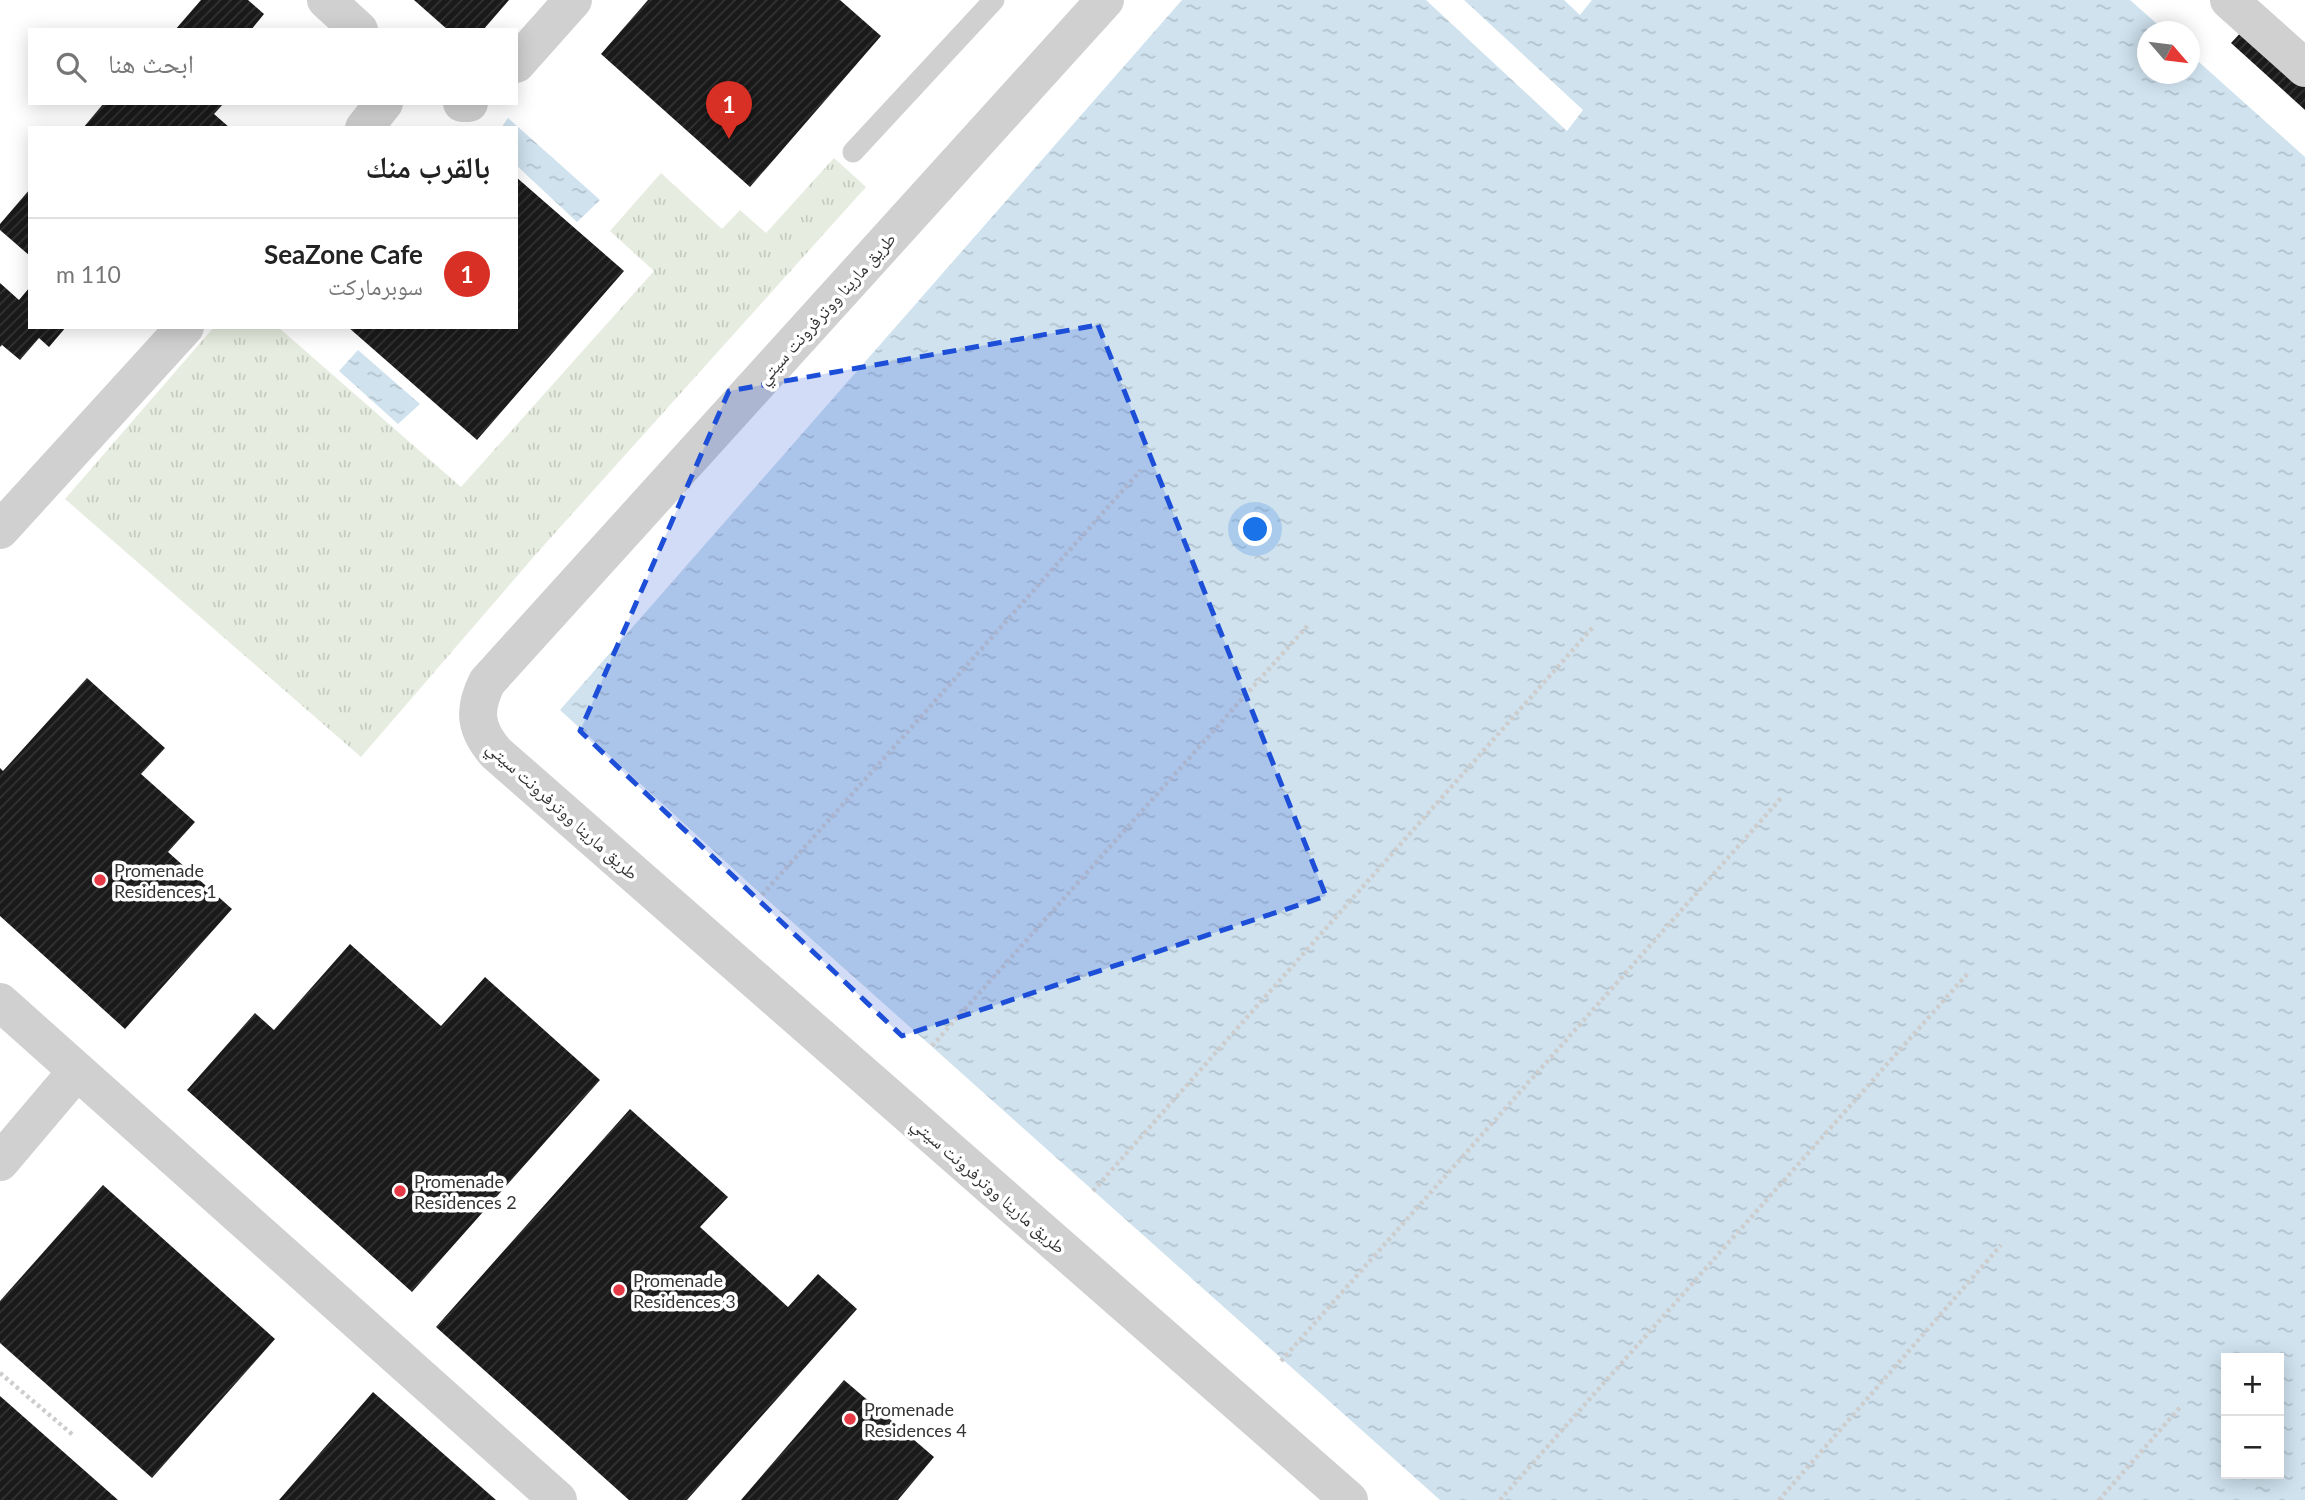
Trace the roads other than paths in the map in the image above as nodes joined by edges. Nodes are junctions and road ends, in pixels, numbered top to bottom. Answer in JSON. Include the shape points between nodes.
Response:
{"nodes":[{"id":1,"x":326,"y":0,"type":"edge"},
{"id":2,"x":573,"y":0,"type":"edge"},
{"id":3,"x":994,"y":0,"type":"edge"},
{"id":4,"x":1105,"y":0,"type":"edge"},
{"id":5,"x":2230,"y":0,"type":"edge"},
{"id":6,"x":357,"y":28,"type":"edge"},
{"id":7,"x":518,"y":62,"type":"edge"},
{"id":8,"x":2305,"y":68,"type":"edge"},
{"id":9,"x":382,"y":105,"type":"edge"},
{"id":10,"x":366,"y":126,"type":"edge"},
{"id":11,"x":853,"y":152,"type":"dead end"},
{"id":12,"x":183,"y":329,"type":"edge"},
{"id":13,"x":0,"y":530,"type":"edge"},
{"id":14,"x":0,"y":1002,"type":"edge"},
{"id":15,"x":77,"y":1071,"type":"junction"},
{"id":16,"x":0,"y":1161,"type":"edge"},
{"id":17,"x":558,"y":1500,"type":"edge"},
{"id":18,"x":1349,"y":1500,"type":"edge"}],
"edges":[{"from":1,"to":6,"type":"street"},
{"from":2,"to":7,"type":"street"},
{"from":3,"to":11,"type":"lane"},
{"from":4,"to":18,"type":"street","name":"طريق مارينا ووترفرونت سيتي","via":[[487,682],[478,700],[477,719],[482,738],[496,752]]},
{"from":5,"to":8,"type":"street"},
{"from":9,"to":10,"type":"street"},
{"from":12,"to":13,"type":"street"},
{"from":14,"to":15,"type":"street"},
{"from":15,"to":16,"type":"street"},
{"from":15,"to":17,"type":"street"}]}
